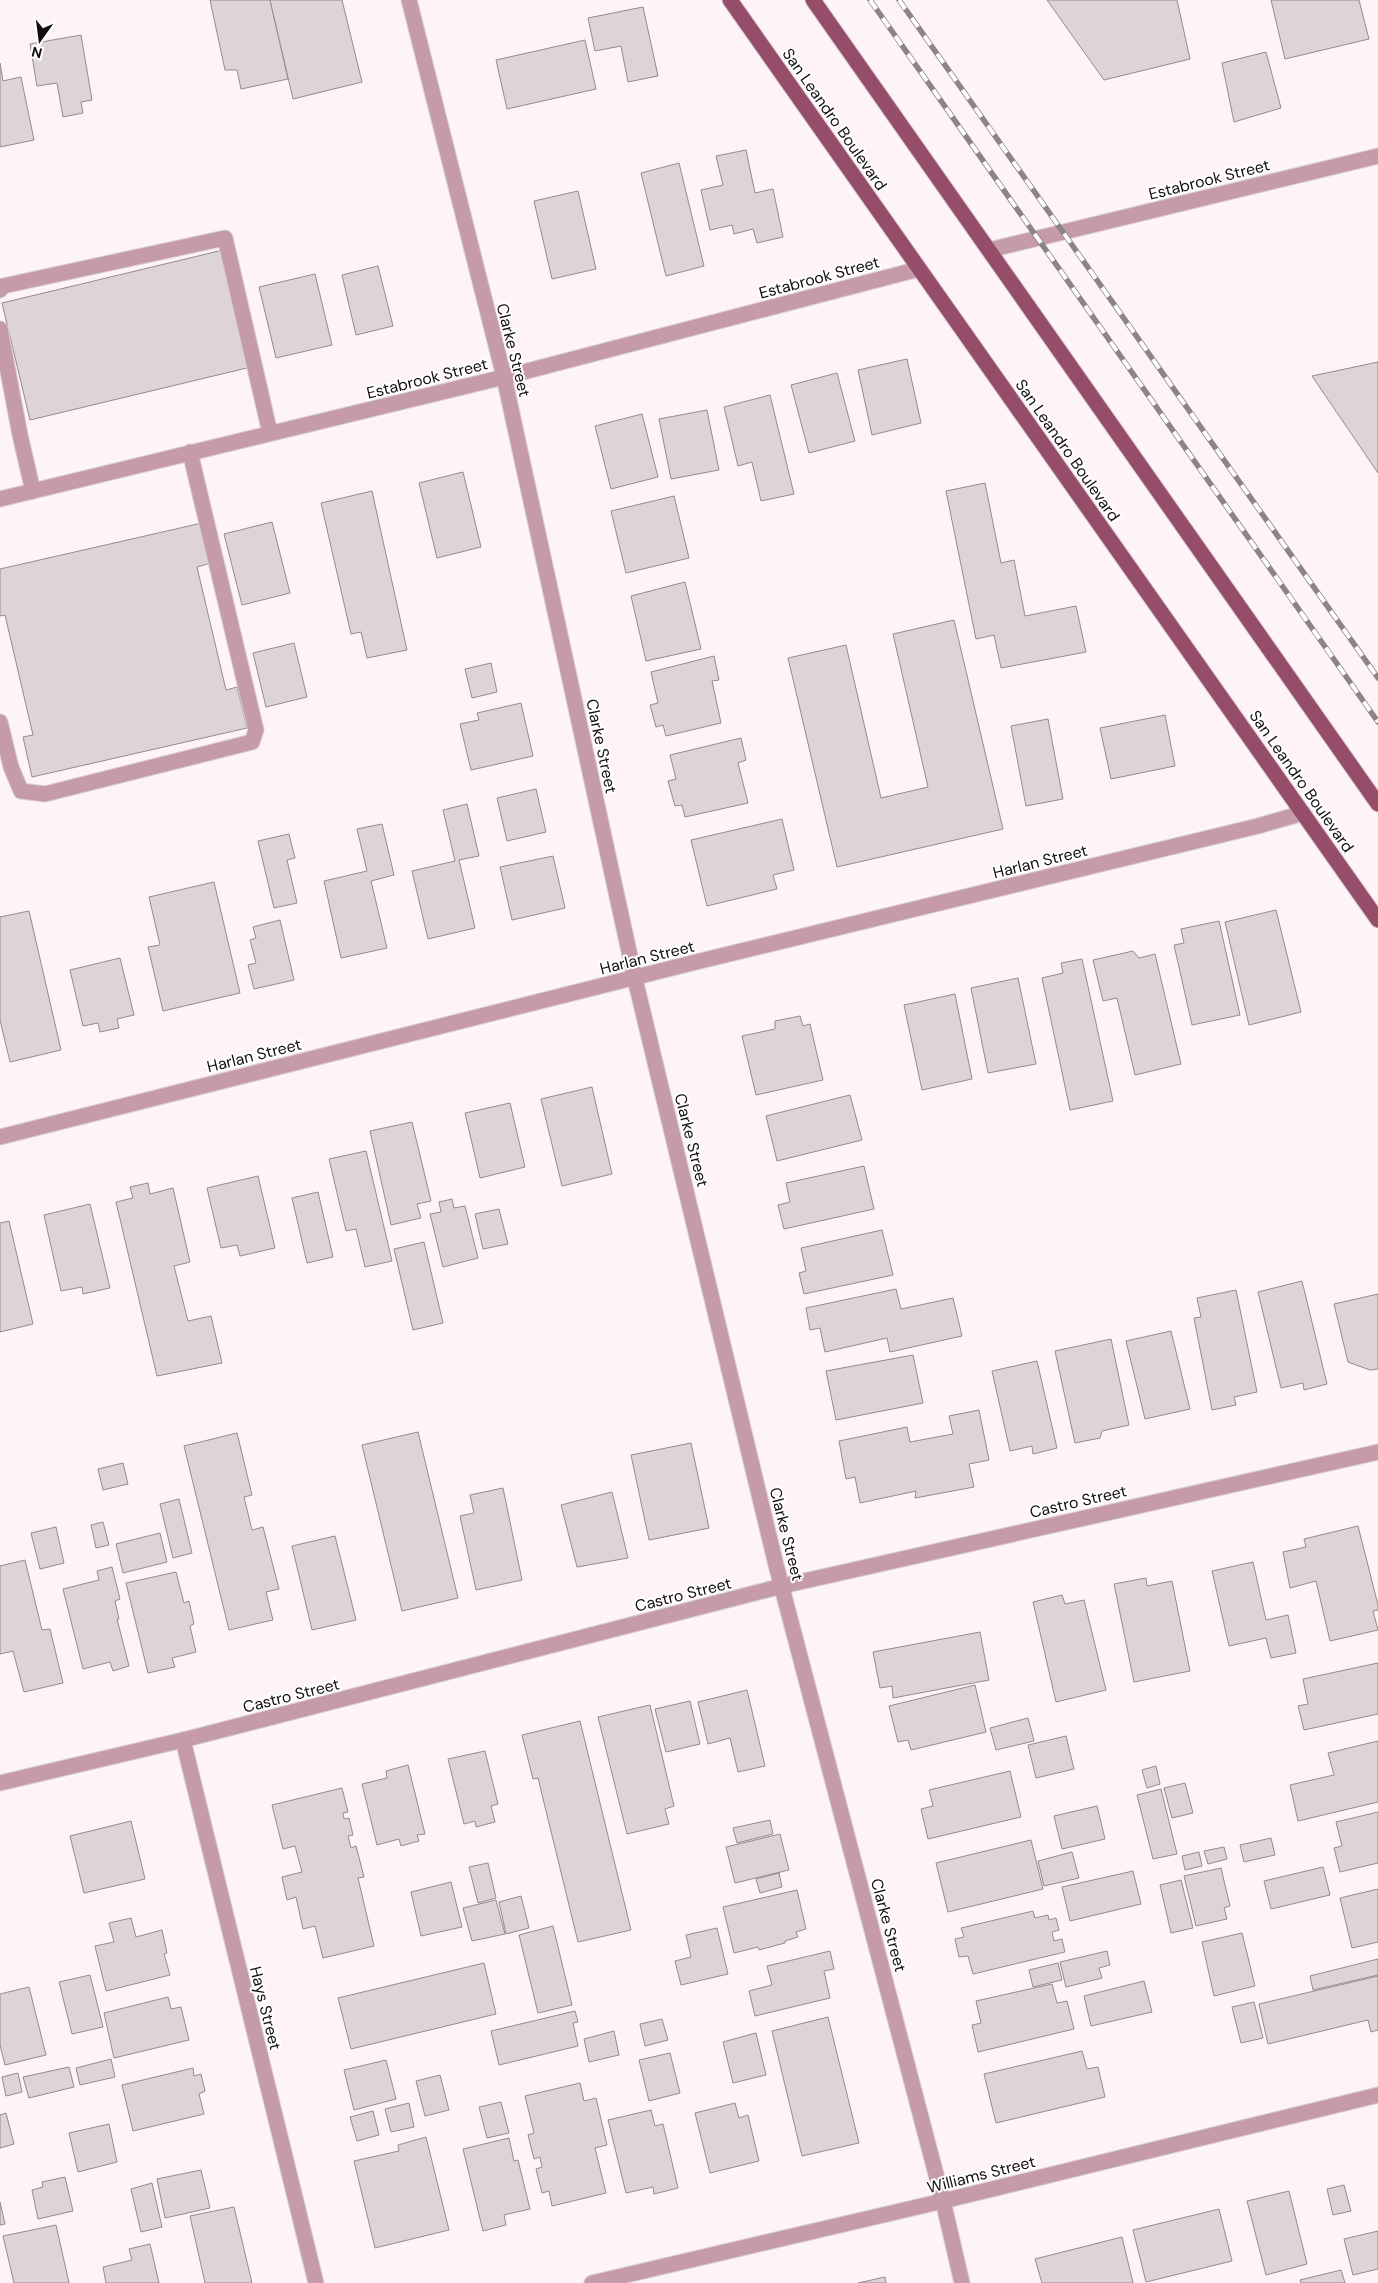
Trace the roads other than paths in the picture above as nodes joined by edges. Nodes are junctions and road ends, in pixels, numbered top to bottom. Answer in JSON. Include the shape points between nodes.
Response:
{"nodes":[{"id":1,"x":409,"y":0,"type":"edge"},
{"id":2,"x":730,"y":0,"type":"edge"},
{"id":3,"x":813,"y":0,"type":"edge"},
{"id":4,"x":824,"y":0,"type":"edge"},
{"id":5,"x":831,"y":25,"type":"junction"},
{"id":6,"x":1378,"y":156,"type":"edge"},
{"id":7,"x":989,"y":250,"type":"junction"},
{"id":8,"x":919,"y":269,"type":"junction"},
{"id":9,"x":0,"y":290,"type":"edge"},
{"id":10,"x":0,"y":329,"type":"edge"},
{"id":11,"x":504,"y":377,"type":"junction"},
{"id":12,"x":270,"y":434,"type":"junction"},
{"id":13,"x":190,"y":452,"type":"junction"},
{"id":14,"x":33,"y":491,"type":"junction"},
{"id":15,"x":0,"y":498,"type":"edge"},
{"id":16,"x":0,"y":722,"type":"edge"},
{"id":17,"x":1376,"y":798,"type":"edge"},
{"id":18,"x":1303,"y":813,"type":"junction"},
{"id":19,"x":1378,"y":920,"type":"edge"},
{"id":20,"x":635,"y":979,"type":"junction"},
{"id":21,"x":0,"y":1137,"type":"edge"},
{"id":22,"x":1378,"y":1452,"type":"edge"},
{"id":23,"x":782,"y":1586,"type":"junction"},
{"id":24,"x":183,"y":1740,"type":"junction"},
{"id":25,"x":0,"y":1783,"type":"edge"},
{"id":26,"x":1378,"y":2095,"type":"edge"},
{"id":27,"x":943,"y":2201,"type":"junction"},
{"id":28,"x":316,"y":2283,"type":"edge"},
{"id":29,"x":592,"y":2283,"type":"edge"},
{"id":30,"x":962,"y":2283,"type":"edge"}],
"edges":[{"from":1,"to":11,"type":"street","name":"Clarke Street"},
{"from":2,"to":8,"type":"main road","name":"San Leandro Boulevard"},
{"from":3,"to":5,"type":"main road"},
{"from":4,"to":5,"type":"main road"},
{"from":5,"to":7,"type":"main road"},
{"from":6,"to":7,"type":"street","name":"Estabrook Street"},
{"from":7,"to":17,"type":"main road"},
{"from":8,"to":11,"type":"street","name":"Estabrook Street"},
{"from":8,"to":18,"type":"main road","name":"San Leandro Boulevard"},
{"from":9,"to":12,"type":"street","via":[[3,286],[225,238]]},
{"from":10,"to":14,"type":"street"},
{"from":11,"to":12,"type":"street","name":"Estabrook Street"},
{"from":11,"to":20,"type":"street","name":"Clarke Street"},
{"from":12,"to":13,"type":"street","name":"Estabrook Street"},
{"from":13,"to":14,"type":"street","name":"Estabrook Street"},
{"from":13,"to":16,"type":"street","via":[[256,730],[252,742],[45,794],[21,791],[11,767]]},
{"from":14,"to":15,"type":"street","name":"Estabrook Street"},
{"from":18,"to":19,"type":"main road","name":"San Leandro Boulevard"},
{"from":18,"to":20,"type":"street","name":"Harlan Street"},
{"from":20,"to":21,"type":"street","name":"Harlan Street"},
{"from":20,"to":23,"type":"street","name":"Clarke Street"},
{"from":22,"to":23,"type":"street","name":"Castro Street"},
{"from":23,"to":24,"type":"street","name":"Castro Street"},
{"from":23,"to":27,"type":"street","name":"Clarke Street"},
{"from":24,"to":25,"type":"street","name":"Castro Street"},
{"from":24,"to":28,"type":"street","name":"Hays Street"},
{"from":26,"to":27,"type":"street","name":"Williams Street"},
{"from":27,"to":29,"type":"street","name":"Williams Street"},
{"from":27,"to":30,"type":"street","name":"Clarke Street"}]}
